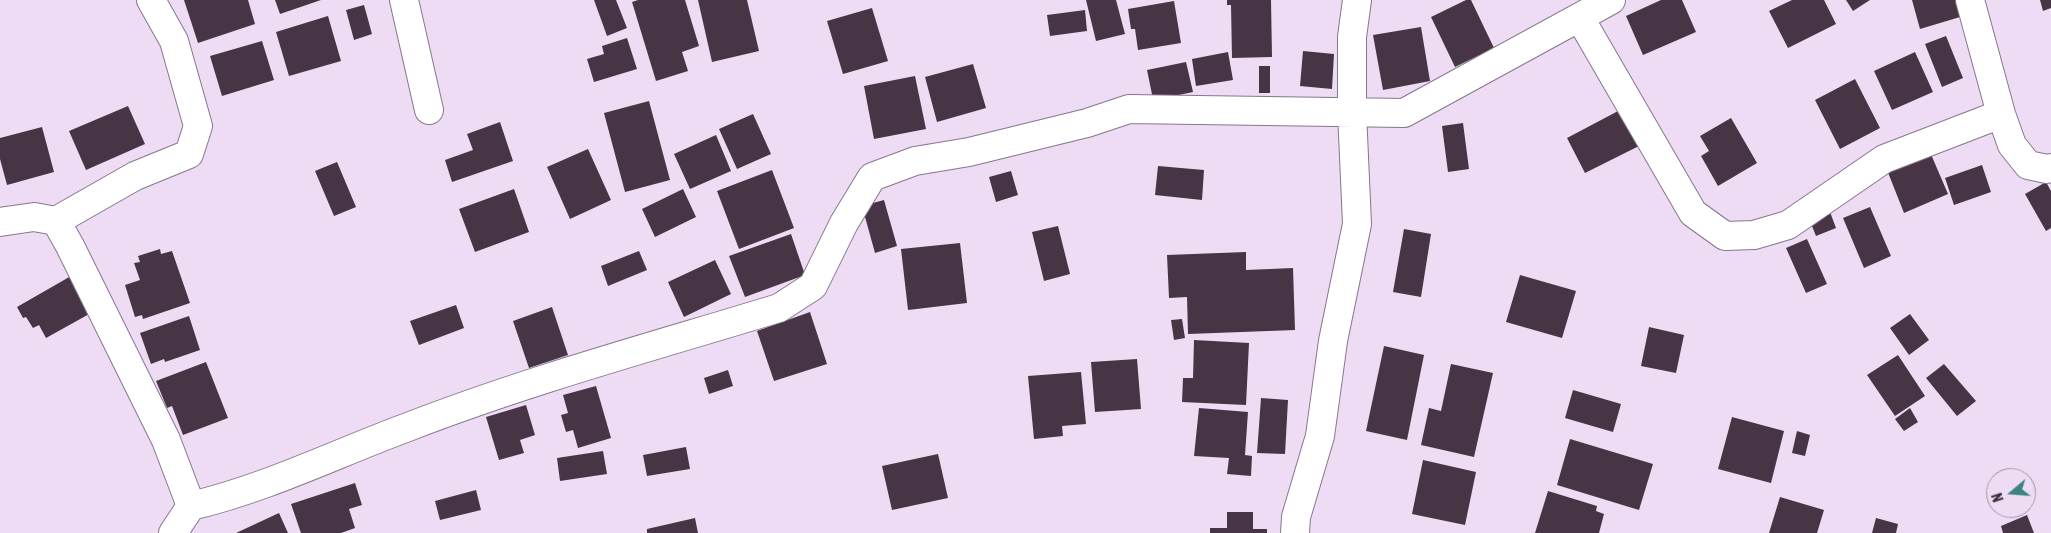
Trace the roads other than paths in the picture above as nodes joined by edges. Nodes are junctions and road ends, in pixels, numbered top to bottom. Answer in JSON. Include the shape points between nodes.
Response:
{"nodes":[{"id":1,"x":151,"y":0,"type":"edge"},
{"id":2,"x":404,"y":0,"type":"edge"},
{"id":3,"x":1357,"y":0,"type":"edge"},
{"id":4,"x":1611,"y":0,"type":"edge"},
{"id":5,"x":1970,"y":0,"type":"edge"},
{"id":6,"x":1580,"y":18,"type":"junction"},
{"id":7,"x":428,"y":110,"type":"dead end"},
{"id":8,"x":1352,"y":112,"type":"junction"},
{"id":9,"x":2001,"y":114,"type":"junction"},
{"id":10,"x":2051,"y":168,"type":"edge"},
{"id":11,"x":56,"y":221,"type":"junction"},
{"id":12,"x":0,"y":222,"type":"edge"},
{"id":13,"x":191,"y":506,"type":"junction"},
{"id":14,"x":173,"y":533,"type":"edge"},
{"id":15,"x":1295,"y":533,"type":"edge"}],
"edges":[{"from":1,"to":11,"type":"street","via":[[174,41],[198,126],[189,154],[134,176]]},
{"from":2,"to":7,"type":"street"},
{"from":3,"to":8,"type":"street","via":[[1352,37]]},
{"from":4,"to":6,"type":"street"},
{"from":5,"to":9,"type":"street"},
{"from":6,"to":8,"type":"street","via":[[1404,113]]},
{"from":6,"to":9,"type":"street","via":[[1693,213],[1725,236],[1754,236],[1788,225],[1884,159]]},
{"from":8,"to":13,"type":"street","via":[[1129,109],[1087,123],[969,152],[915,161],[872,177],[813,286],[780,308],[520,387],[407,427],[229,497]]},
{"from":8,"to":15,"type":"street","via":[[1356,224],[1333,341],[1320,436],[1296,517]]},
{"from":9,"to":10,"type":"street","via":[[2012,145],[2028,165]]},
{"from":11,"to":12,"type":"street","via":[[34,217]]},
{"from":11,"to":13,"type":"street","via":[[166,440]]},
{"from":13,"to":14,"type":"street"}]}
